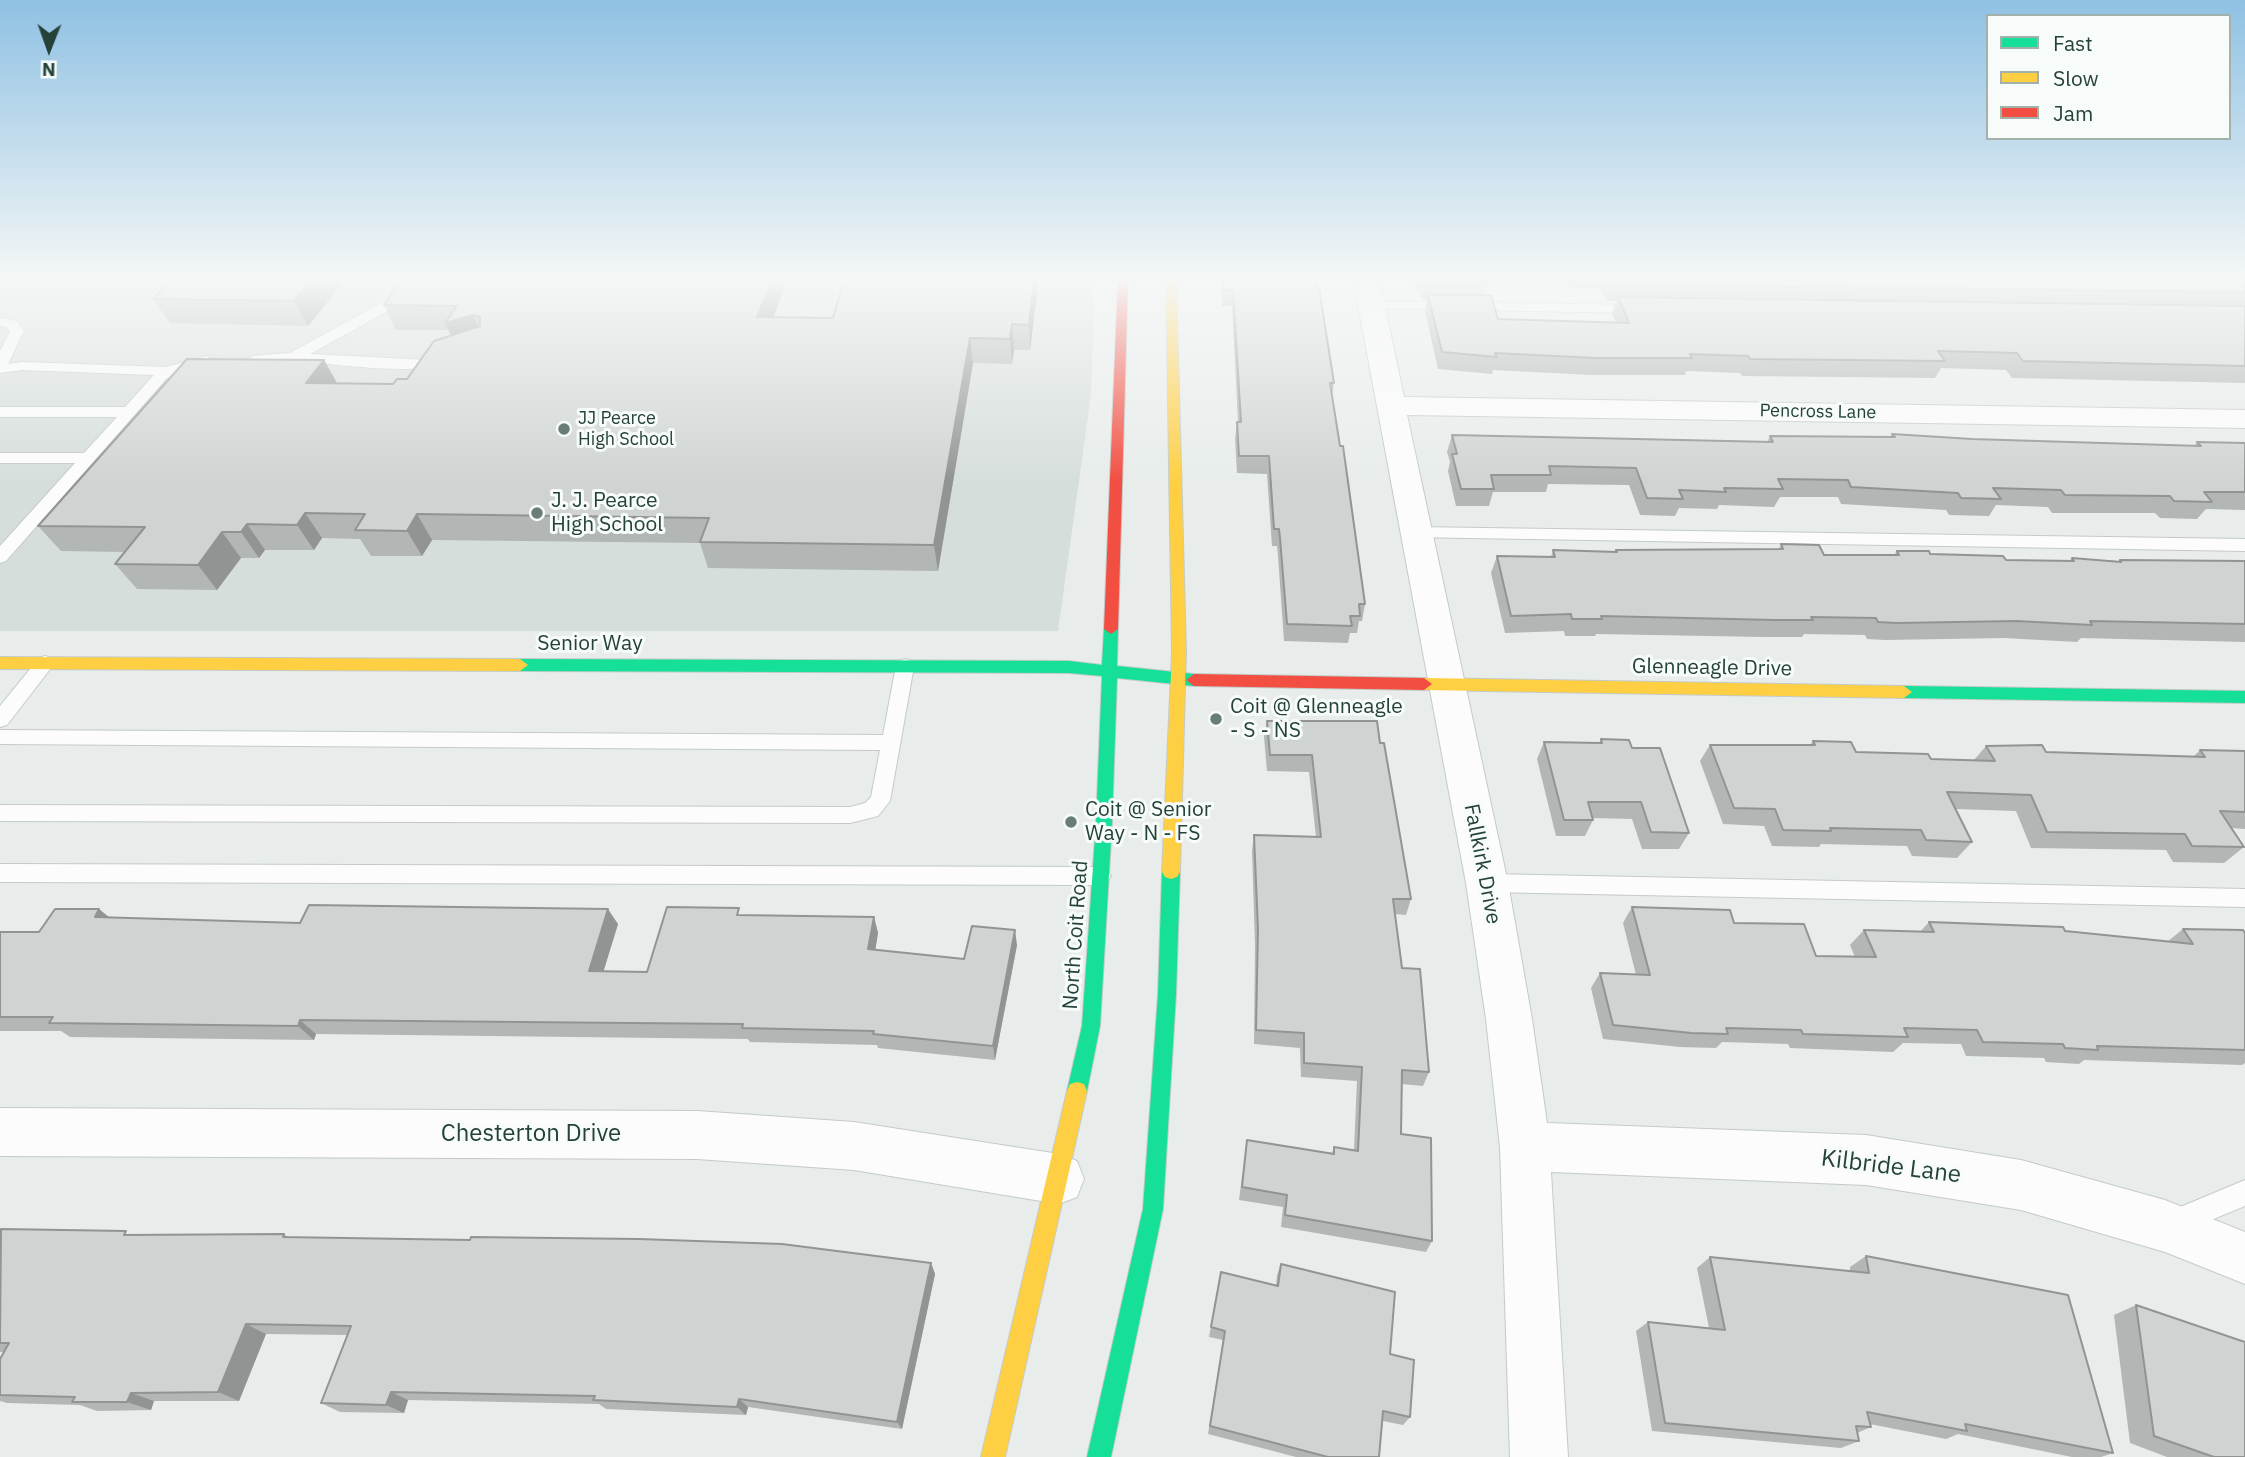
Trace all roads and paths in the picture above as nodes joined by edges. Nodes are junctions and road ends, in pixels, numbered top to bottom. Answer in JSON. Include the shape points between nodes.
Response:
{"nodes":[{"id":1,"x":10,"y":346,"type":"edge"},
{"id":2,"x":313,"y":346,"type":"edge"},
{"id":3,"x":1121,"y":346,"type":"edge"},
{"id":4,"x":1172,"y":346,"type":"edge"},
{"id":5,"x":1379,"y":346,"type":"edge"},
{"id":6,"x":462,"y":354,"type":"edge"},
{"id":7,"x":295,"y":356,"type":"junction"},
{"id":8,"x":218,"y":360,"type":"edge"},
{"id":9,"x":241,"y":360,"type":"edge"},
{"id":10,"x":0,"y":367,"type":"edge"},
{"id":11,"x":170,"y":371,"type":"junction"},
{"id":12,"x":1390,"y":405,"type":"junction"},
{"id":13,"x":0,"y":412,"type":"edge"},
{"id":14,"x":129,"y":412,"type":"junction"},
{"id":15,"x":2245,"y":419,"type":"edge"},
{"id":16,"x":0,"y":458,"type":"edge"},
{"id":17,"x":88,"y":458,"type":"junction"},
{"id":18,"x":1415,"y":533,"type":"junction"},
{"id":19,"x":2245,"y":545,"type":"edge"},
{"id":20,"x":0,"y":557,"type":"edge"},
{"id":21,"x":0,"y":663,"type":"edge"},
{"id":22,"x":45,"y":663,"type":"junction"},
{"id":23,"x":905,"y":666,"type":"junction"},
{"id":24,"x":1110,"y":672,"type":"junction"},
{"id":25,"x":1178,"y":679,"type":"junction"},
{"id":26,"x":1447,"y":685,"type":"junction"},
{"id":27,"x":2245,"y":697,"type":"edge"},
{"id":28,"x":0,"y":720,"type":"edge"},
{"id":29,"x":0,"y":737,"type":"edge"},
{"id":30,"x":891,"y":743,"type":"junction"},
{"id":31,"x":0,"y":813,"type":"edge"},
{"id":32,"x":0,"y":873,"type":"edge"},
{"id":33,"x":1100,"y":876,"type":"junction"},
{"id":34,"x":1487,"y":883,"type":"junction"},
{"id":35,"x":2245,"y":898,"type":"edge"},
{"id":36,"x":0,"y":1132,"type":"edge"},
{"id":37,"x":1525,"y":1147,"type":"junction"},
{"id":38,"x":1059,"y":1179,"type":"junction"},
{"id":39,"x":2245,"y":1193,"type":"edge"},
{"id":40,"x":2165,"y":1226,"type":"junction"},
{"id":41,"x":2245,"y":1258,"type":"edge"},
{"id":42,"x":993,"y":1457,"type":"edge"},
{"id":43,"x":1099,"y":1457,"type":"edge"},
{"id":44,"x":1539,"y":1457,"type":"edge"}],
"edges":[{"from":1,"to":10,"type":"lane"},
{"from":2,"to":7,"type":"lane"},
{"from":3,"to":24,"type":"main road","name":"North Coit Road"},
{"from":4,"to":25,"type":"main road"},
{"from":5,"to":12,"type":"street","name":"Fallkirk Drive"},
{"from":6,"to":7,"type":"lane","via":[[429,364]]},
{"from":7,"to":9,"type":"lane"},
{"from":8,"to":11,"type":"lane"},
{"from":10,"to":11,"type":"lane"},
{"from":11,"to":14,"type":"lane"},
{"from":12,"to":15,"type":"street","name":"Pencross Lane"},
{"from":12,"to":18,"type":"street","name":"Fallkirk Drive"},
{"from":13,"to":14,"type":"lane"},
{"from":14,"to":17,"type":"lane"},
{"from":16,"to":17,"type":"lane"},
{"from":17,"to":20,"type":"lane"},
{"from":18,"to":19,"type":"lane"},
{"from":18,"to":26,"type":"street","name":"Fallkirk Drive"},
{"from":21,"to":22,"type":"main road","name":"Senior Way"},
{"from":22,"to":23,"type":"main road","name":"Senior Way"},
{"from":22,"to":28,"type":"lane"},
{"from":23,"to":24,"type":"main road","name":"Senior Way","via":[[1069,667]]},
{"from":23,"to":30,"type":"lane"},
{"from":24,"to":25,"type":"main road","name":"Senior Way"},
{"from":24,"to":33,"type":"main road","name":"North Coit Road"},
{"from":25,"to":26,"type":"main road","name":"Glenneagle Drive"},
{"from":25,"to":43,"type":"main road","via":[[1172,887],[1153,1209]]},
{"from":26,"to":27,"type":"main road","name":"Glenneagle Drive"},
{"from":26,"to":34,"type":"street","name":"Fallkirk Drive"},
{"from":29,"to":30,"type":"lane"},
{"from":30,"to":31,"type":"lane","via":[[880,800],[871,810],[850,815]]},
{"from":32,"to":33,"type":"lane"},
{"from":33,"to":38,"type":"main road","name":"North Coit Road","via":[[1091,1026]]},
{"from":34,"to":35,"type":"lane"},
{"from":34,"to":37,"type":"street","name":"Fallkirk Drive"},
{"from":36,"to":38,"type":"street","name":"Chesterton Drive","via":[[697,1135],[854,1146]]},
{"from":37,"to":40,"type":"street","name":"Kilbride Lane","via":[[1866,1160],[2021,1185]]},
{"from":37,"to":44,"type":"street","name":"Fallkirk Drive"},
{"from":38,"to":42,"type":"main road","name":"North Coit Road"},
{"from":39,"to":40,"type":"lane"},
{"from":40,"to":41,"type":"street","name":"Kilbride Lane"}]}
